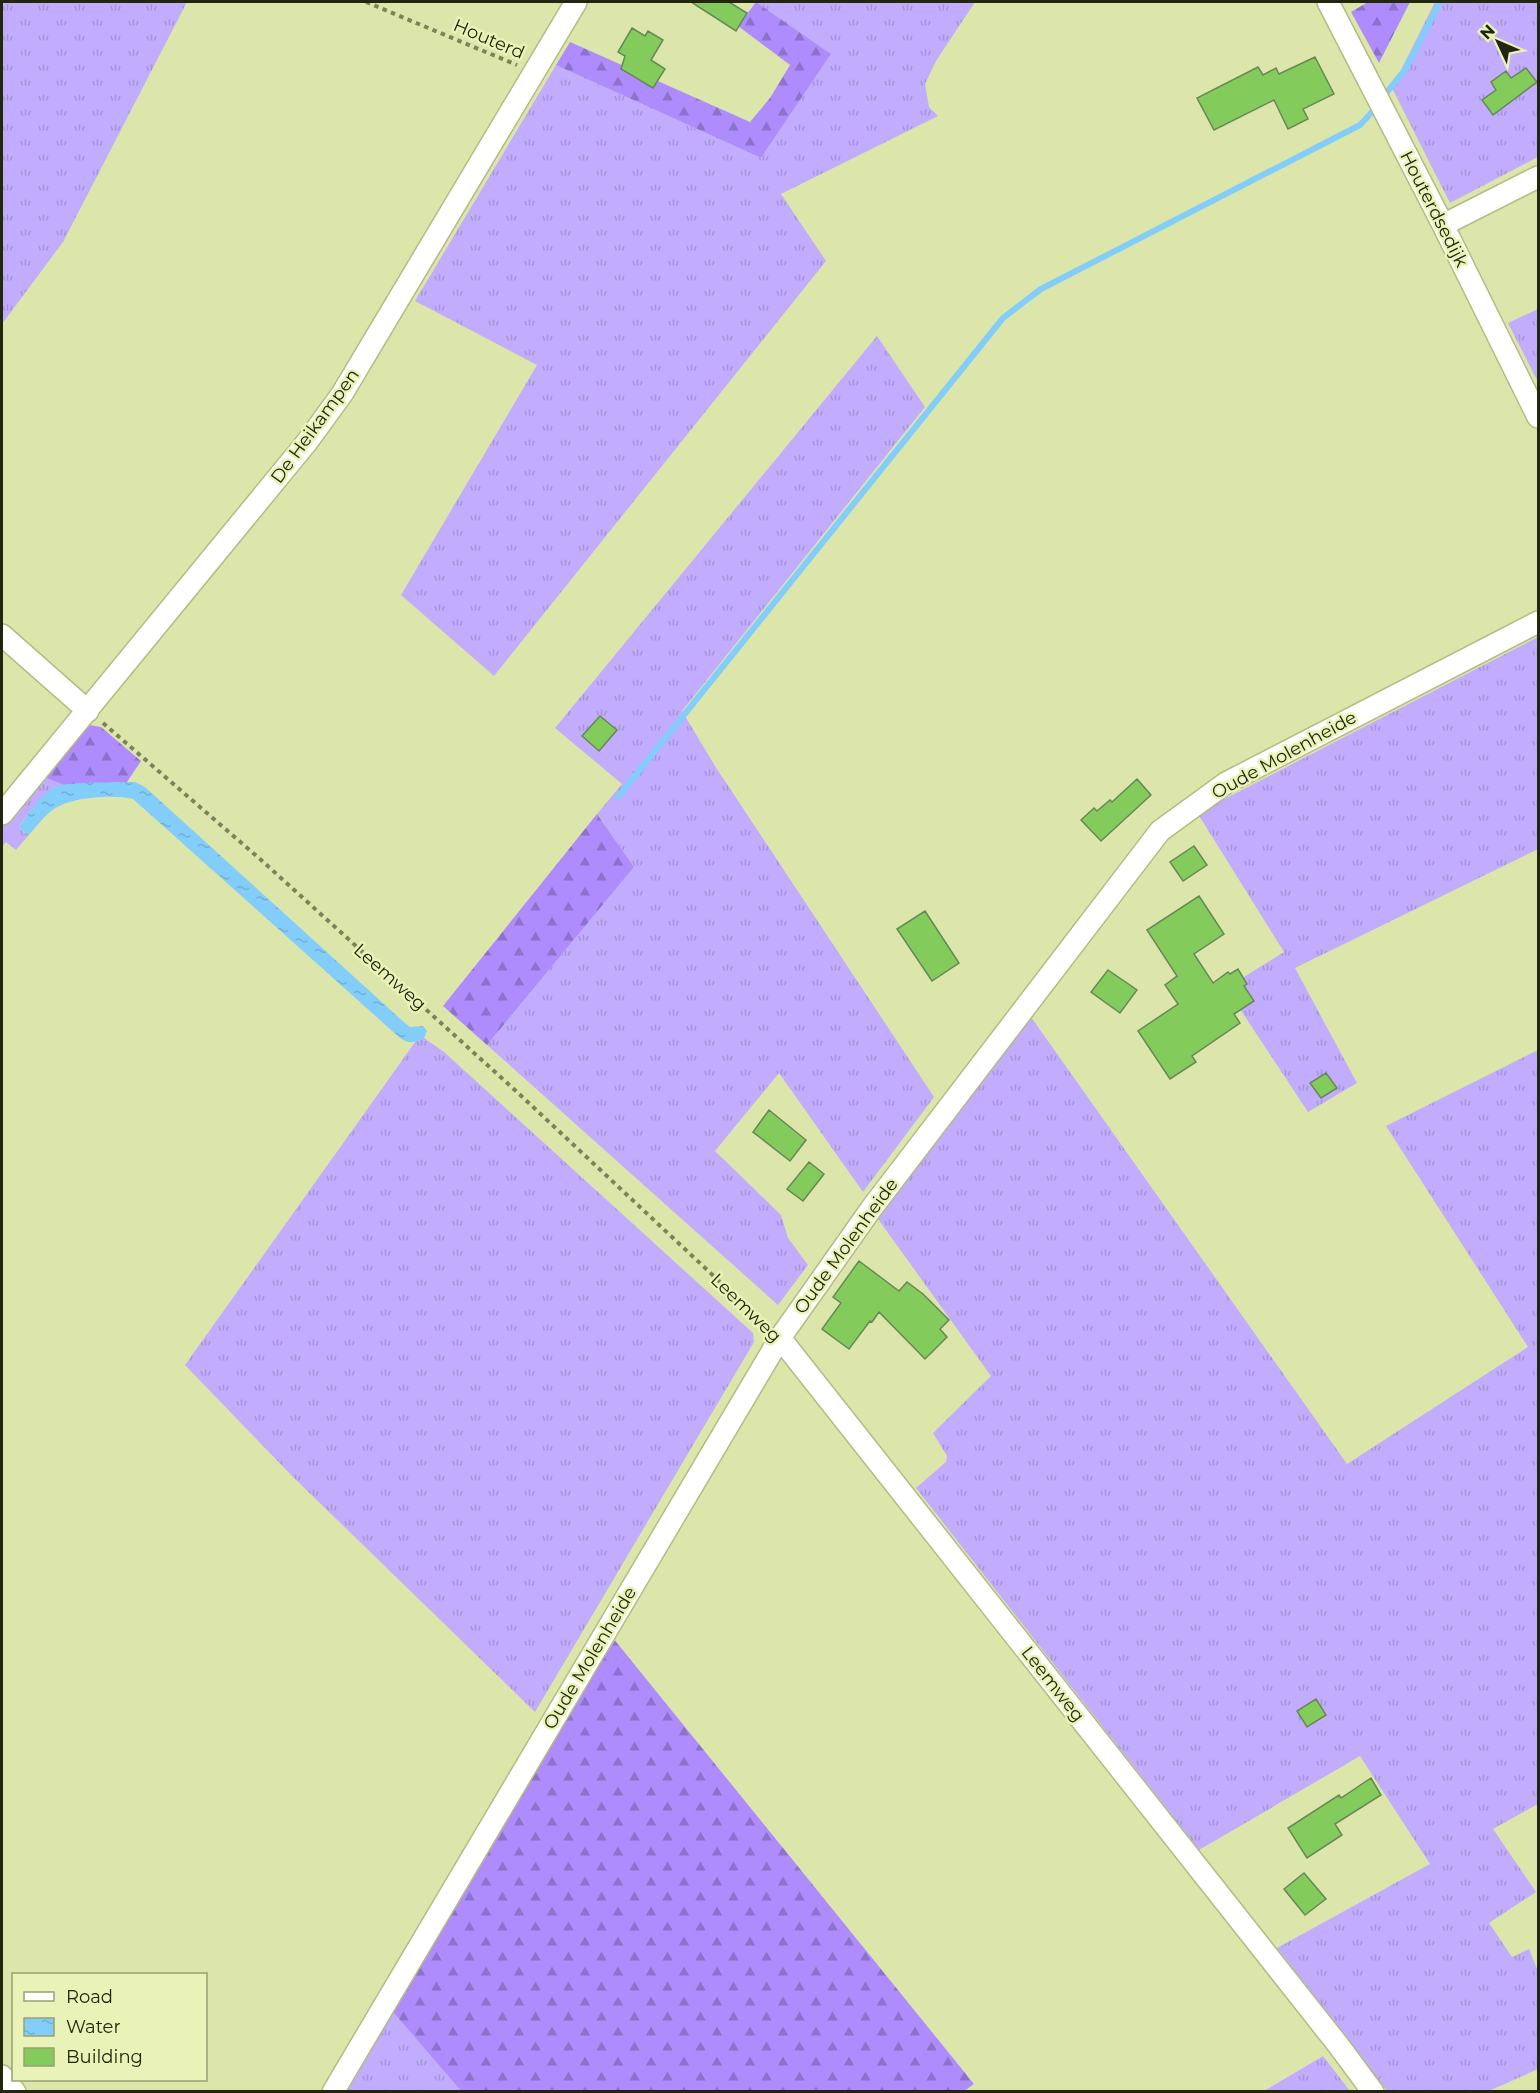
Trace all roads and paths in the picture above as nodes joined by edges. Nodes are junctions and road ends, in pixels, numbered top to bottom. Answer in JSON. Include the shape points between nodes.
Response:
{"nodes":[{"id":1,"x":366,"y":2,"type":"edge"},
{"id":2,"x":576,"y":2,"type":"edge"},
{"id":3,"x":1328,"y":2,"type":"edge"},
{"id":4,"x":535,"y":73,"type":"junction"},
{"id":5,"x":1539,"y":177,"type":"edge"},
{"id":6,"x":1443,"y":225,"type":"junction"},
{"id":7,"x":1539,"y":417,"type":"edge"},
{"id":8,"x":1539,"y":622,"type":"edge"},
{"id":9,"x":2,"y":635,"type":"edge"},
{"id":10,"x":88,"y":711,"type":"junction"},
{"id":11,"x":2,"y":814,"type":"edge"},
{"id":12,"x":780,"y":1338,"type":"junction"},
{"id":13,"x":2,"y":2076,"type":"edge"},
{"id":14,"x":15,"y":2091,"type":"edge"},
{"id":15,"x":333,"y":2091,"type":"edge"},
{"id":16,"x":1373,"y":2091,"type":"edge"}],
"edges":[{"from":1,"to":4,"type":"path","name":"Houterd"},
{"from":2,"to":4,"type":"street","name":"De Heikampen"},
{"from":3,"to":6,"type":"street","name":"Houterdsedijk"},
{"from":4,"to":10,"type":"street","name":"De Heikampen","via":[[342,394]]},
{"from":5,"to":6,"type":"street"},
{"from":6,"to":7,"type":"street","name":"Houterdsedijk"},
{"from":8,"to":12,"type":"street","name":"Oude Molenheide","via":[[1226,783],[1160,831],[871,1209]]},
{"from":9,"to":10,"type":"street"},
{"from":10,"to":11,"type":"street","name":"De Heikampen"},
{"from":10,"to":12,"type":"path","name":"Leemweg","via":[[260,859]]},
{"from":12,"to":15,"type":"street","name":"Oude Molenheide"},
{"from":12,"to":16,"type":"street","name":"Leemweg"},
{"from":13,"to":14,"type":"street"}]}
